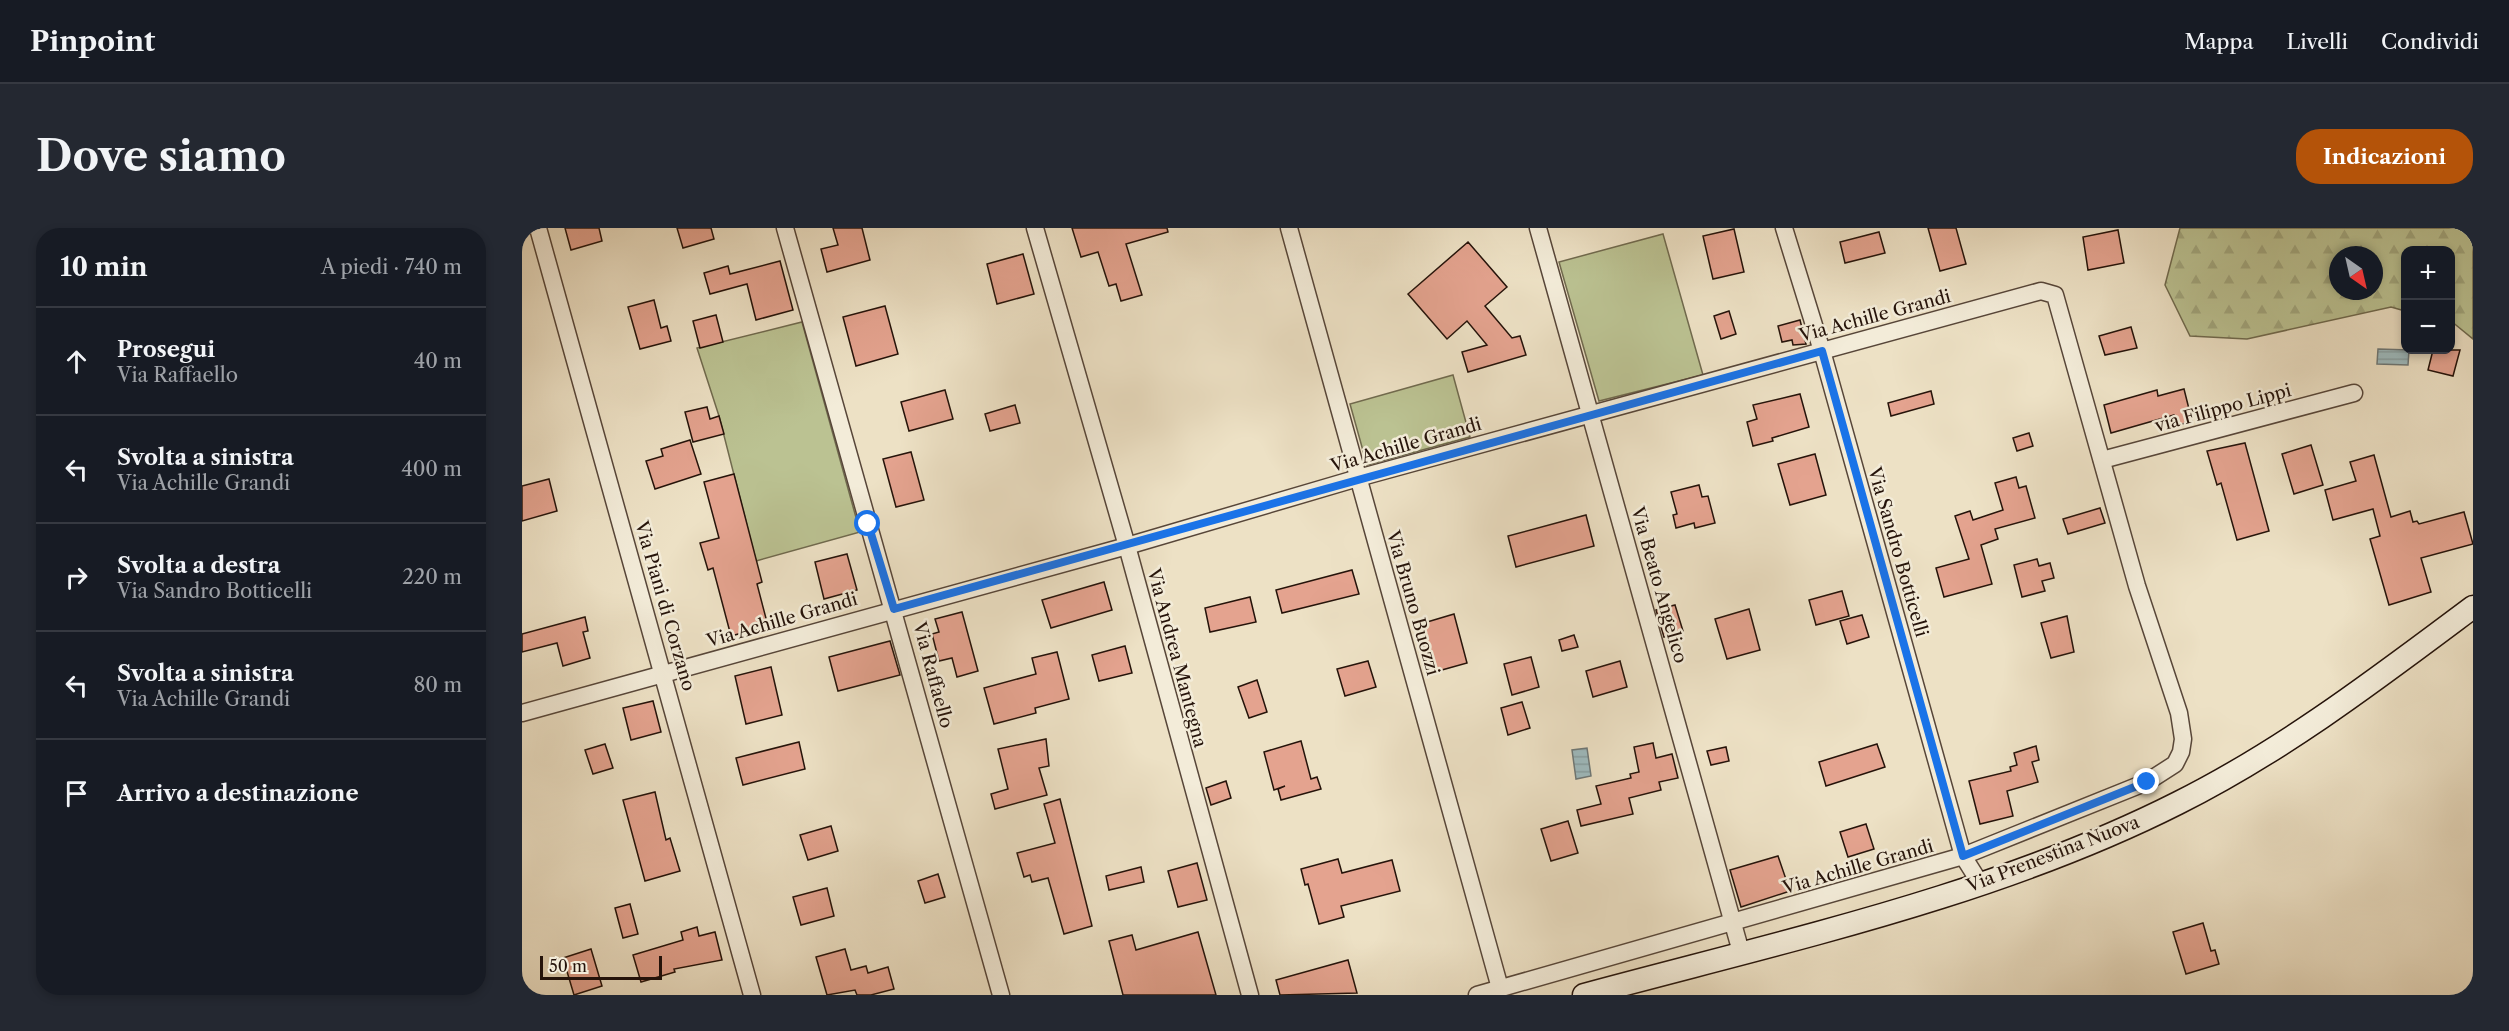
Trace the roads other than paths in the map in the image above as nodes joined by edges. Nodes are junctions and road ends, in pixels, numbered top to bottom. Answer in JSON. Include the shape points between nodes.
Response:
{"nodes":[{"id":1,"x":538,"y":228,"type":"edge"},
{"id":2,"x":785,"y":228,"type":"edge"},
{"id":3,"x":1035,"y":228,"type":"edge"},
{"id":4,"x":1288,"y":228,"type":"edge"},
{"id":5,"x":1538,"y":228,"type":"edge"},
{"id":6,"x":1784,"y":228,"type":"edge"},
{"id":7,"x":1822,"y":351,"type":"junction"},
{"id":8,"x":2354,"y":393,"type":"dead end"},
{"id":9,"x":1591,"y":414,"type":"junction"},
{"id":10,"x":2102,"y":460,"type":"junction"},
{"id":11,"x":1358,"y":478,"type":"junction"},
{"id":12,"x":1126,"y":546,"type":"junction"},
{"id":13,"x":2473,"y":607,"type":"edge"},
{"id":14,"x":894,"y":609,"type":"junction"},
{"id":15,"x":663,"y":674,"type":"junction"},
{"id":16,"x":522,"y":713,"type":"edge"},
{"id":17,"x":1963,"y":856,"type":"junction"},
{"id":18,"x":1980,"y":883,"type":"junction"},
{"id":19,"x":1734,"y":923,"type":"junction"},
{"id":20,"x":1741,"y":952,"type":"junction"},
{"id":21,"x":1500,"y":988,"type":"junction"},
{"id":22,"x":752,"y":995,"type":"edge"},
{"id":23,"x":1001,"y":995,"type":"edge"},
{"id":24,"x":1250,"y":995,"type":"edge"},
{"id":25,"x":1477,"y":995,"type":"edge"},
{"id":26,"x":1584,"y":995,"type":"edge"}],
"edges":[{"from":1,"to":15,"type":"street","name":"Via Piani di Corzano"},
{"from":2,"to":14,"type":"street","name":"Via Raffaello"},
{"from":3,"to":12,"type":"street","name":"Via Andrea Mantegna"},
{"from":4,"to":11,"type":"street","name":"Via Bruno Buozzi"},
{"from":5,"to":9,"type":"street","name":"Via Beato Angelico"},
{"from":6,"to":7,"type":"street","name":"Via Sandro Botticelli"},
{"from":7,"to":9,"type":"street","name":"Via Achille Grandi"},
{"from":7,"to":10,"type":"street","name":"Via Achille Grandi","via":[[2041,291],[2051,292],[2061,309]]},
{"from":7,"to":17,"type":"street","name":"Via Sandro Botticelli"},
{"from":8,"to":10,"type":"street","name":"via Filippo Lippi"},
{"from":9,"to":11,"type":"street","name":"Via Achille Grandi"},
{"from":9,"to":19,"type":"street","name":"Via Beato Angelico"},
{"from":10,"to":17,"type":"street","name":"Via Achille Grandi","via":[[2139,592],[2175,699],[2183,739],[2181,752],[2171,768],[2147,782]]},
{"from":11,"to":12,"type":"street","name":"Via Achille Grandi"},
{"from":11,"to":21,"type":"street","name":"Via Bruno Buozzi"},
{"from":12,"to":14,"type":"street","name":"Via Achille Grandi"},
{"from":12,"to":24,"type":"street","name":"Via Andrea Mantegna"},
{"from":13,"to":18,"type":"main road","name":"Via Prenestina Nuova","via":[[2316,722],[2226,778],[2120,830]]},
{"from":14,"to":15,"type":"street","name":"Via Achille Grandi"},
{"from":14,"to":23,"type":"street","name":"Via Raffaello"},
{"from":15,"to":16,"type":"street","name":"Via Achille Grandi"},
{"from":15,"to":22,"type":"street","name":"Via Piani di Corzano"},
{"from":17,"to":18,"type":"street","name":"Via Sandro Botticelli"},
{"from":17,"to":19,"type":"street","name":"Via Achille Grandi"},
{"from":18,"to":20,"type":"main road","name":"Via Prenestina Nuova"},
{"from":19,"to":20,"type":"street","name":"Via Beato Angelico"},
{"from":19,"to":21,"type":"street","name":"Via Achille Grandi"},
{"from":20,"to":26,"type":"main road","name":"Via Prenestina Nuova"},
{"from":21,"to":25,"type":"street","name":"Via Achille Grandi"}]}
